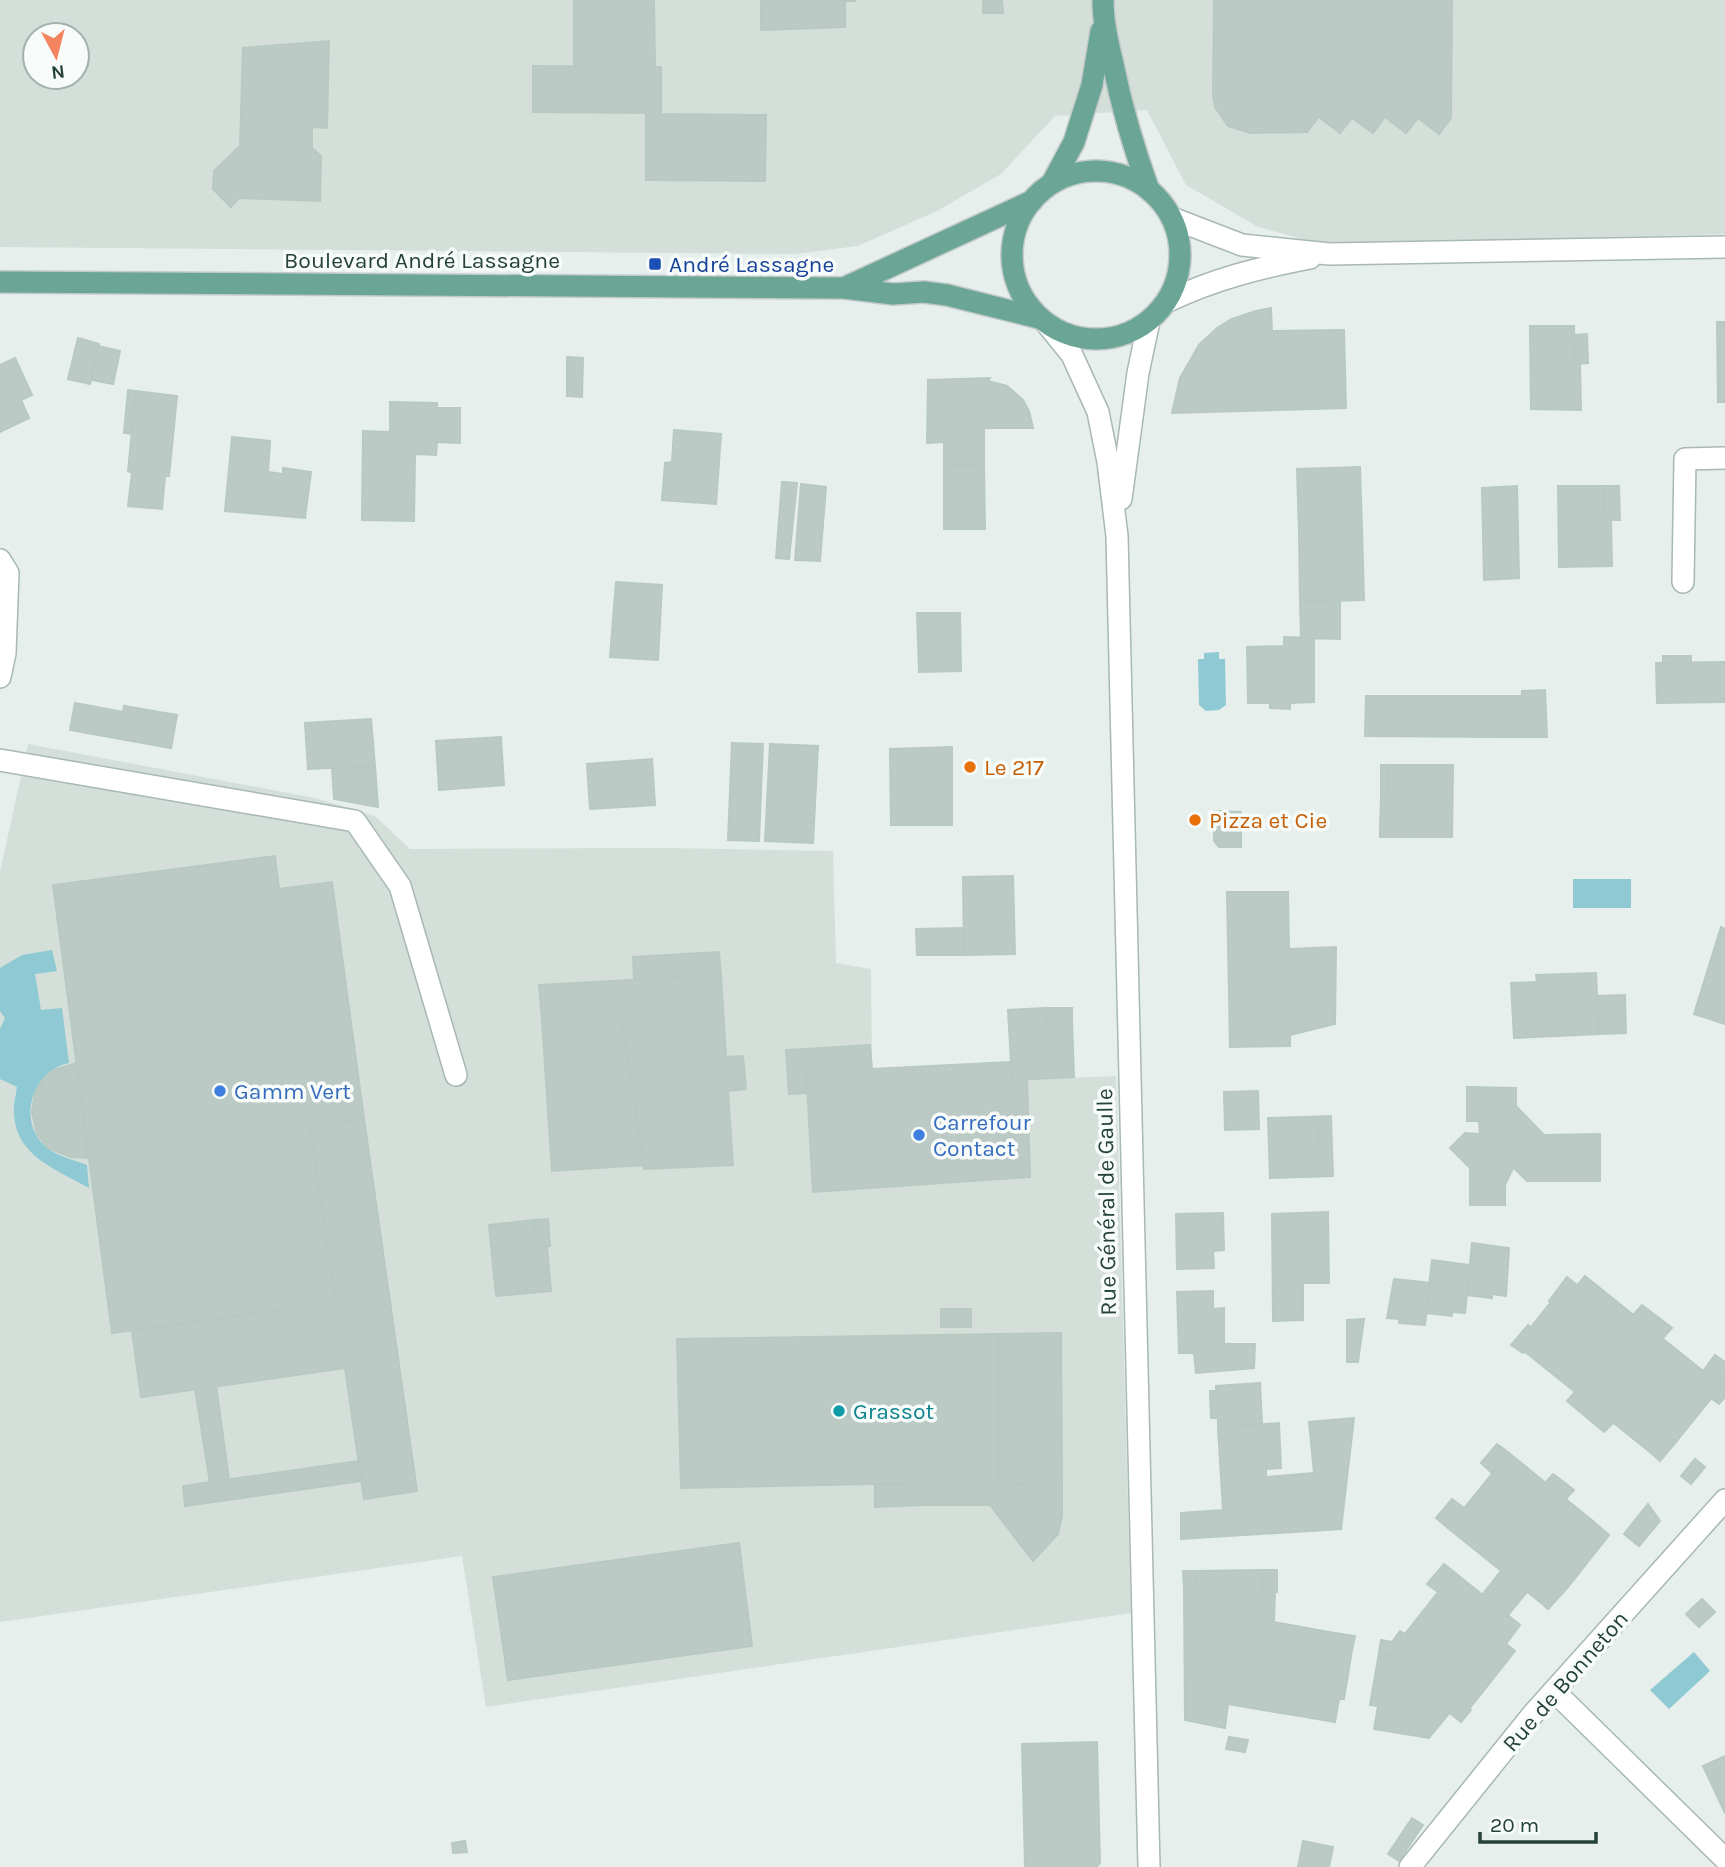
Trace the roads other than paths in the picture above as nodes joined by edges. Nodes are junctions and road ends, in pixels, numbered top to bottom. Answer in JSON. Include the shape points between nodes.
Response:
{"nodes":[{"id":1,"x":1103,"y":8,"type":"edge"},
{"id":2,"x":1052,"y":183,"type":"junction"},
{"id":3,"x":1149,"y":190,"type":"junction"},
{"id":4,"x":1032,"y":201,"type":"junction"},
{"id":5,"x":1172,"y":218,"type":"junction"},
{"id":6,"x":1725,"y":247,"type":"edge"},
{"id":7,"x":1329,"y":254,"type":"junction"},
{"id":8,"x":0,"y":282,"type":"edge"},
{"id":9,"x":844,"y":288,"type":"junction"},
{"id":10,"x":1166,"y":302,"type":"junction"},
{"id":11,"x":1043,"y":321,"type":"junction"},
{"id":12,"x":1149,"y":321,"type":"junction"},
{"id":13,"x":1725,"y":458,"type":"edge"},
{"id":14,"x":1117,"y":536,"type":"junction"},
{"id":15,"x":0,"y":560,"type":"edge"},
{"id":16,"x":1683,"y":582,"type":"dead end"},
{"id":17,"x":0,"y":677,"type":"edge"},
{"id":18,"x":0,"y":761,"type":"edge"},
{"id":19,"x":456,"y":1075,"type":"dead end"},
{"id":20,"x":1725,"y":1500,"type":"edge"},
{"id":21,"x":1554,"y":1691,"type":"junction"},
{"id":22,"x":1725,"y":1859,"type":"edge"},
{"id":23,"x":1149,"y":1867,"type":"edge"},
{"id":24,"x":1410,"y":1867,"type":"edge"}],
"edges":[{"from":1,"to":2,"type":"main road","via":[[1092,85],[1074,142]]},
{"from":1,"to":3,"type":"main road","via":[[1121,102]]},
{"from":2,"to":3,"type":"main road","via":[[1102,171],[1127,177]]},
{"from":2,"to":4,"type":"main road"},
{"from":3,"to":5,"type":"main road"},
{"from":4,"to":9,"type":"main road","name":"Boulevard André Lassagne"},
{"from":4,"to":11,"type":"main road","via":[[1018,223],[1012,248],[1013,274],[1023,298]]},
{"from":5,"to":7,"type":"street","via":[[1242,245]]},
{"from":5,"to":10,"type":"main road","via":[[1181,261]]},
{"from":6,"to":7,"type":"street"},
{"from":7,"to":10,"type":"street","via":[[1245,271]]},
{"from":8,"to":9,"type":"main road","name":"Boulevard André Lassagne"},
{"from":9,"to":11,"type":"main road","name":"Boulevard André Lassagne","via":[[947,295]]},
{"from":10,"to":12,"type":"main road"},
{"from":11,"to":12,"type":"main road","via":[[1071,336],[1098,340],[1125,335]]},
{"from":11,"to":14,"type":"street","name":"Rue Général de Gaulle","via":[[1072,355],[1098,412]]},
{"from":12,"to":14,"type":"street","name":"Rue Général de Gaulle"},
{"from":13,"to":16,"type":"street","via":[[1685,459]]},
{"from":14,"to":23,"type":"street","name":"Rue Général de Gaulle"},
{"from":15,"to":17,"type":"street","via":[[8,573]]},
{"from":18,"to":19,"type":"street","via":[[355,821],[400,886]]},
{"from":20,"to":21,"type":"street","name":"Rue de Bonneton"},
{"from":21,"to":22,"type":"street"},
{"from":21,"to":24,"type":"street","name":"Rue de Bonneton"}]}
